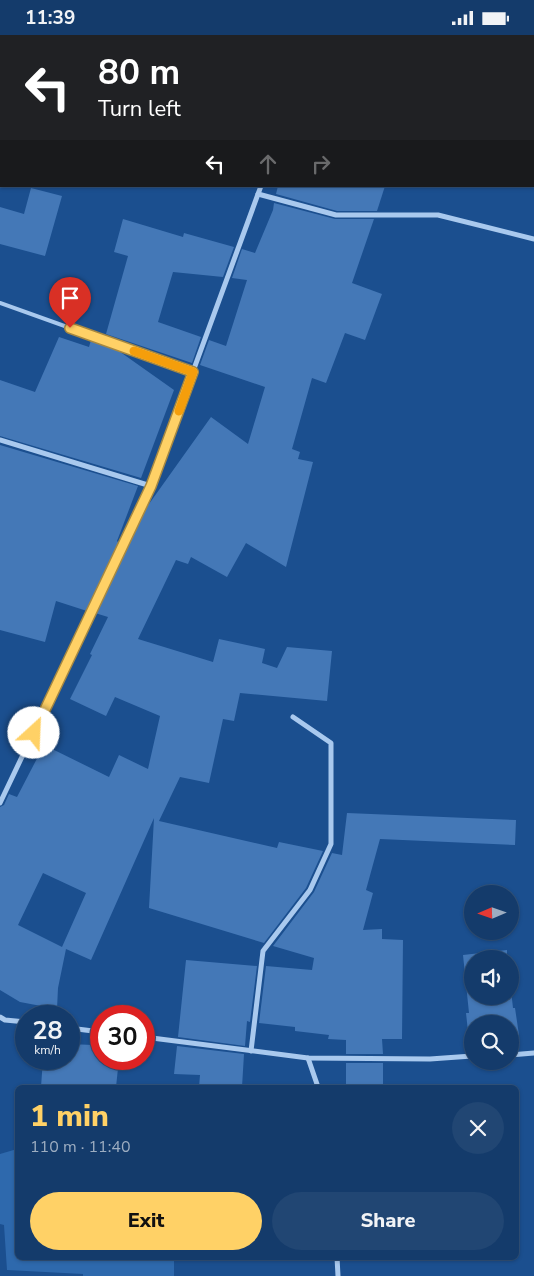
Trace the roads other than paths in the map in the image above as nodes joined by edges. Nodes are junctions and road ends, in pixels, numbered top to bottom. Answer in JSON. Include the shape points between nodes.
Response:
{"nodes":[{"id":1,"x":261,"y":187,"type":"edge"},
{"id":2,"x":258,"y":194,"type":"junction"},
{"id":3,"x":534,"y":239,"type":"edge"},
{"id":4,"x":0,"y":303,"type":"edge"},
{"id":5,"x":193,"y":372,"type":"junction"},
{"id":6,"x":0,"y":440,"type":"edge"},
{"id":7,"x":151,"y":486,"type":"junction"},
{"id":8,"x":294,"y":717,"type":"dead end"},
{"id":9,"x":0,"y":803,"type":"edge"},
{"id":10,"x":0,"y":1017,"type":"edge"},
{"id":11,"x":15,"y":1021,"type":"edge"},
{"id":12,"x":155,"y":1038,"type":"edge"},
{"id":13,"x":251,"y":1051,"type":"junction"},
{"id":14,"x":534,"y":1053,"type":"edge"},
{"id":15,"x":519,"y":1054,"type":"edge"},
{"id":16,"x":464,"y":1057,"type":"edge"},
{"id":17,"x":308,"y":1058,"type":"junction"},
{"id":18,"x":317,"y":1085,"type":"edge"},
{"id":19,"x":337,"y":1260,"type":"edge"},
{"id":20,"x":338,"y":1276,"type":"edge"}],
"edges":[{"from":1,"to":2,"type":"street"},
{"from":2,"to":3,"type":"street","via":[[336,215],[438,215]]},
{"from":2,"to":5,"type":"street"},
{"from":4,"to":5,"type":"lane"},
{"from":5,"to":7,"type":"street"},
{"from":6,"to":7,"type":"street"},
{"from":7,"to":9,"type":"street"},
{"from":8,"to":13,"type":"street","via":[[331,743],[331,844],[310,890],[262,951]]},
{"from":10,"to":11,"type":"street"},
{"from":12,"to":13,"type":"street"},
{"from":13,"to":17,"type":"street"},
{"from":14,"to":15,"type":"street"},
{"from":16,"to":17,"type":"street"},
{"from":17,"to":18,"type":"street"},
{"from":19,"to":20,"type":"street"}]}
